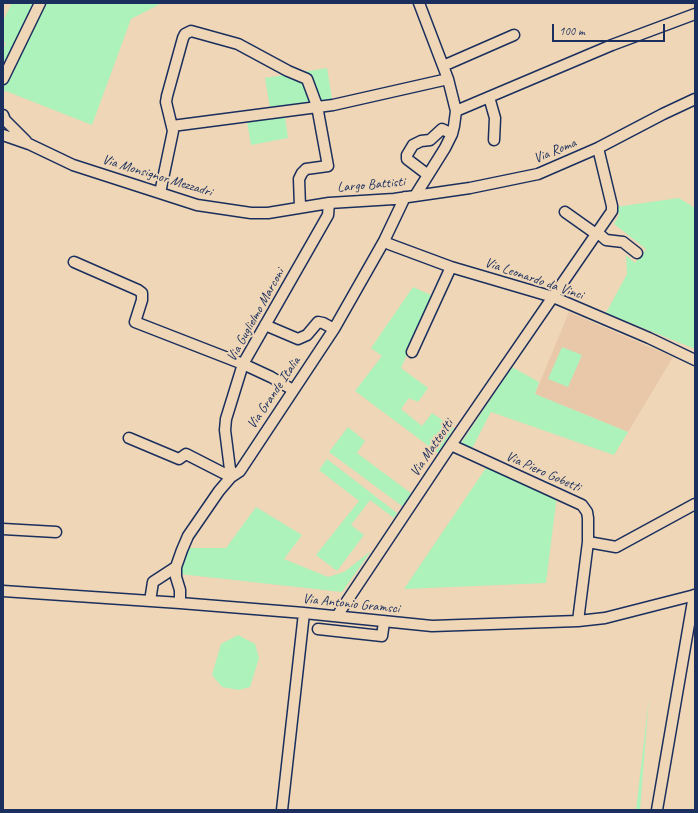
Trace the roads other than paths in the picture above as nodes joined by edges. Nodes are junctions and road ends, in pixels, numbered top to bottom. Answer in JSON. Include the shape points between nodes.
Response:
{"nodes":[{"id":1,"x":40,"y":3,"type":"edge"},
{"id":2,"x":419,"y":3,"type":"edge"},
{"id":3,"x":695,"y":14,"type":"edge"},
{"id":4,"x":514,"y":34,"type":"dead end"},
{"id":5,"x":443,"y":66,"type":"junction"},
{"id":6,"x":3,"y":79,"type":"edge"},
{"id":7,"x":448,"y":79,"type":"junction"},
{"id":8,"x":489,"y":97,"type":"junction"},
{"id":9,"x":695,"y":99,"type":"edge"},
{"id":10,"x":317,"y":106,"type":"junction"},
{"id":11,"x":456,"y":111,"type":"junction"},
{"id":12,"x":4,"y":118,"type":"edge"},
{"id":13,"x":172,"y":126,"type":"junction"},
{"id":14,"x":452,"y":134,"type":"junction"},
{"id":15,"x":3,"y":135,"type":"edge"},
{"id":16,"x":494,"y":140,"type":"dead end"},
{"id":17,"x":29,"y":144,"type":"junction"},
{"id":18,"x":598,"y":148,"type":"junction"},
{"id":19,"x":428,"y":175,"type":"junction"},
{"id":20,"x":160,"y":193,"type":"junction"},
{"id":21,"x":410,"y":196,"type":"junction"},
{"id":22,"x":329,"y":203,"type":"junction"},
{"id":23,"x":300,"y":207,"type":"junction"},
{"id":24,"x":565,"y":212,"type":"dead end"},
{"id":25,"x":596,"y":233,"type":"junction"},
{"id":26,"x":384,"y":241,"type":"junction"},
{"id":27,"x":637,"y":253,"type":"dead end"},
{"id":28,"x":74,"y":262,"type":"dead end"},
{"id":29,"x":451,"y":267,"type":"junction"},
{"id":30,"x":553,"y":297,"type":"junction"},
{"id":31,"x":265,"y":325,"type":"junction"},
{"id":32,"x":334,"y":329,"type":"junction"},
{"id":33,"x":412,"y":352,"type":"dead end"},
{"id":34,"x":695,"y":360,"type":"edge"},
{"id":35,"x":243,"y":364,"type":"junction"},
{"id":36,"x":292,"y":390,"type":"junction"},
{"id":37,"x":130,"y":438,"type":"dead end"},
{"id":38,"x":451,"y":445,"type":"junction"},
{"id":39,"x":231,"y":477,"type":"junction"},
{"id":40,"x":695,"y":504,"type":"edge"},
{"id":41,"x":3,"y":529,"type":"edge"},
{"id":42,"x":56,"y":532,"type":"dead end"},
{"id":43,"x":588,"y":542,"type":"junction"},
{"id":44,"x":176,"y":567,"type":"junction"},
{"id":45,"x":3,"y":591,"type":"edge"},
{"id":46,"x":695,"y":595,"type":"edge"},
{"id":47,"x":150,"y":601,"type":"junction"},
{"id":48,"x":180,"y":603,"type":"junction"},
{"id":49,"x":304,"y":613,"type":"junction"},
{"id":50,"x":337,"y":616,"type":"junction"},
{"id":51,"x":578,"y":621,"type":"junction"},
{"id":52,"x":384,"y":622,"type":"junction"},
{"id":53,"x":318,"y":629,"type":"dead end"},
{"id":54,"x":282,"y":810,"type":"edge"},
{"id":55,"x":657,"y":810,"type":"edge"}],
"edges":[{"from":1,"to":6,"type":"street"},
{"from":2,"to":5,"type":"street"},
{"from":3,"to":8,"type":"street","via":[[612,45]]},
{"from":4,"to":5,"type":"street"},
{"from":5,"to":7,"type":"street"},
{"from":7,"to":10,"type":"street","via":[[333,105]]},
{"from":7,"to":11,"type":"street"},
{"from":8,"to":11,"type":"street"},
{"from":8,"to":16,"type":"street","via":[[495,118]]},
{"from":9,"to":18,"type":"street","name":"Via Roma"},
{"from":10,"to":13,"type":"street"},
{"from":10,"to":13,"type":"street","via":[[307,79],[238,44],[191,31],[183,38],[167,96]]},
{"from":10,"to":23,"type":"street","via":[[328,166],[306,169],[302,173],[299,179]]},
{"from":11,"to":14,"type":"street","name":"Via Grande Italia"},
{"from":12,"to":17,"type":"street"},
{"from":13,"to":20,"type":"street"},
{"from":14,"to":19,"type":"street","name":"Via Grande Italia"},
{"from":14,"to":19,"type":"street","via":[[442,129],[430,140],[413,145],[407,155],[407,158]]},
{"from":15,"to":17,"type":"street"},
{"from":17,"to":20,"type":"street","name":"Via Monsignor Mezzadri","via":[[73,165]]},
{"from":18,"to":21,"type":"street","name":"Via Roma","via":[[538,174],[470,188]]},
{"from":18,"to":25,"type":"street","name":"Via Matteotti","via":[[612,211]]},
{"from":19,"to":21,"type":"street","name":"Via Grande Italia"},
{"from":20,"to":23,"type":"street","name":"Via Monsignor Mezzadri","via":[[197,205],[251,213],[268,213]]},
{"from":21,"to":22,"type":"street","name":"Largo Battisti"},
{"from":21,"to":26,"type":"street","name":"Via Grande Italia"},
{"from":22,"to":23,"type":"street","name":"Via Monsignor Mezzadri"},
{"from":22,"to":31,"type":"street","name":"Via Guglielmo Marconi","via":[[328,215]]},
{"from":24,"to":25,"type":"street"},
{"from":25,"to":27,"type":"street","via":[[606,240],[623,242]]},
{"from":25,"to":30,"type":"street","name":"Via Matteotti"},
{"from":26,"to":29,"type":"street","name":"Via Leonardo da Vinci"},
{"from":26,"to":32,"type":"street","name":"Via Grande Italia"},
{"from":28,"to":35,"type":"street","via":[[142,293],[135,322]]},
{"from":29,"to":30,"type":"street","name":"Via Leonardo da Vinci"},
{"from":29,"to":33,"type":"street"},
{"from":30,"to":34,"type":"street","name":"Via Leonardo da Vinci"},
{"from":30,"to":38,"type":"street","name":"Via Matteotti"},
{"from":31,"to":32,"type":"street","via":[[298,339],[307,335],[318,322]]},
{"from":31,"to":35,"type":"street","name":"Via Guglielmo Marconi"},
{"from":32,"to":36,"type":"street","name":"Via Grande Italia"},
{"from":35,"to":36,"type":"street"},
{"from":35,"to":39,"type":"street","name":"Via Guglielmo Marconi","via":[[226,419]]},
{"from":36,"to":39,"type":"street","name":"Via Grande Italia","via":[[240,471]]},
{"from":37,"to":39,"type":"street","via":[[179,459],[186,454]]},
{"from":38,"to":43,"type":"street","name":"Via Piero Gobetti","via":[[582,505],[588,518]]},
{"from":38,"to":50,"type":"street","name":"Via Matteotti"},
{"from":39,"to":44,"type":"street","name":"Via Grande Italia","via":[[188,536]]},
{"from":40,"to":43,"type":"street","via":[[616,547]]},
{"from":41,"to":42,"type":"street"},
{"from":43,"to":51,"type":"street","name":"Via Piero Gobetti"},
{"from":44,"to":47,"type":"street","via":[[153,582]]},
{"from":44,"to":48,"type":"street","name":"Via Grande Italia"},
{"from":45,"to":47,"type":"street","name":"Via Antonio Gramsci"},
{"from":46,"to":51,"type":"street","name":"Via Antonio Gramsci","via":[[605,618]]},
{"from":46,"to":55,"type":"street"},
{"from":47,"to":48,"type":"street","name":"Via Antonio Gramsci"},
{"from":48,"to":49,"type":"street","name":"Via Antonio Gramsci"},
{"from":49,"to":50,"type":"street","name":"Via Antonio Gramsci"},
{"from":49,"to":54,"type":"street"},
{"from":50,"to":52,"type":"street","name":"Via Antonio Gramsci"},
{"from":51,"to":52,"type":"street","name":"Via Antonio Gramsci","via":[[432,626]]},
{"from":52,"to":53,"type":"street","via":[[382,636]]}]}
